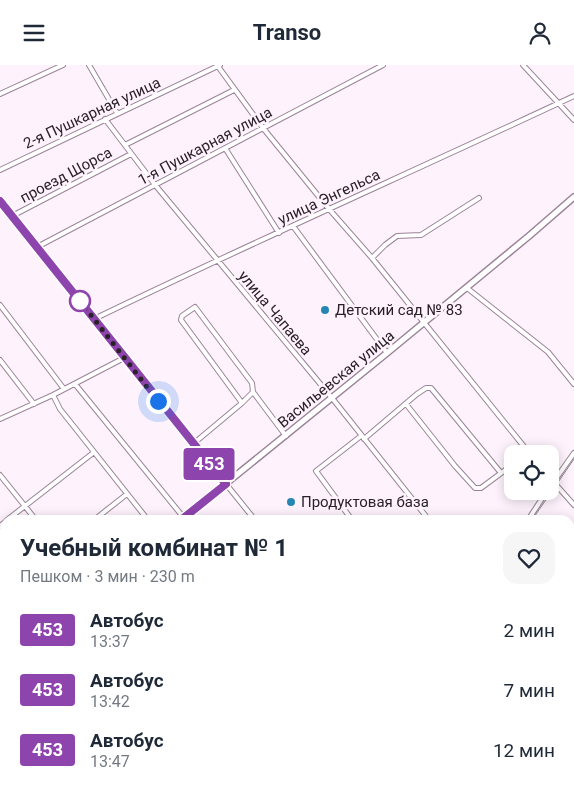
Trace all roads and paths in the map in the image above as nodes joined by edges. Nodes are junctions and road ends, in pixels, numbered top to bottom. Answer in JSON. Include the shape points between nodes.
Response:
{"nodes":[{"id":1,"x":62,"y":65,"type":"edge"},
{"id":2,"x":89,"y":65,"type":"edge"},
{"id":3,"x":383,"y":65,"type":"edge"},
{"id":4,"x":523,"y":65,"type":"edge"},
{"id":5,"x":218,"y":66,"type":"edge"},
{"id":6,"x":234,"y":90,"type":"junction"},
{"id":7,"x":0,"y":94,"type":"edge"},
{"id":8,"x":574,"y":96,"type":"edge"},
{"id":9,"x":559,"y":103,"type":"junction"},
{"id":10,"x":117,"y":113,"type":"junction"},
{"id":11,"x":106,"y":119,"type":"junction"},
{"id":12,"x":574,"y":120,"type":"edge"},
{"id":13,"x":263,"y":128,"type":"junction"},
{"id":14,"x":125,"y":145,"type":"junction"},
{"id":15,"x":225,"y":149,"type":"junction"},
{"id":16,"x":131,"y":154,"type":"junction"},
{"id":17,"x":0,"y":170,"type":"edge"},
{"id":18,"x":156,"y":185,"type":"junction"},
{"id":19,"x":574,"y":197,"type":"edge"},
{"id":20,"x":479,"y":199,"type":"dead end"},
{"id":21,"x":0,"y":201,"type":"edge"},
{"id":22,"x":329,"y":209,"type":"junction"},
{"id":23,"x":12,"y":216,"type":"junction"},
{"id":24,"x":293,"y":227,"type":"junction"},
{"id":25,"x":279,"y":233,"type":"junction"},
{"id":26,"x":37,"y":247,"type":"junction"},
{"id":27,"x":372,"y":258,"type":"junction"},
{"id":28,"x":217,"y":260,"type":"junction"},
{"id":29,"x":467,"y":287,"type":"junction"},
{"id":30,"x":0,"y":305,"type":"edge"},
{"id":31,"x":94,"y":319,"type":"junction"},
{"id":32,"x":424,"y":323,"type":"junction"},
{"id":33,"x":387,"y":353,"type":"junction"},
{"id":34,"x":124,"y":358,"type":"junction"},
{"id":35,"x":0,"y":361,"type":"edge"},
{"id":36,"x":74,"y":384,"type":"junction"},
{"id":37,"x":574,"y":384,"type":"edge"},
{"id":38,"x":64,"y":389,"type":"junction"},
{"id":39,"x":253,"y":392,"type":"junction"},
{"id":40,"x":52,"y":395,"type":"junction"},
{"id":41,"x":332,"y":399,"type":"junction"},
{"id":42,"x":242,"y":403,"type":"junction"},
{"id":43,"x":34,"y":404,"type":"junction"},
{"id":44,"x":406,"y":404,"type":"junction"},
{"id":45,"x":0,"y":419,"type":"edge"},
{"id":46,"x":286,"y":436,"type":"junction"},
{"id":47,"x":362,"y":437,"type":"junction"},
{"id":48,"x":193,"y":444,"type":"junction"},
{"id":49,"x":523,"y":445,"type":"edge"},
{"id":50,"x":93,"y":453,"type":"junction"},
{"id":51,"x":574,"y":453,"type":"edge"},
{"id":52,"x":504,"y":471,"type":"edge"},
{"id":53,"x":501,"y":473,"type":"junction"},
{"id":54,"x":0,"y":475,"type":"edge"},
{"id":55,"x":559,"y":475,"type":"edge"},
{"id":56,"x":226,"y":484,"type":"junction"},
{"id":57,"x":559,"y":488,"type":"edge"},
{"id":58,"x":127,"y":494,"type":"junction"},
{"id":59,"x":541,"y":500,"type":"edge"},
{"id":60,"x":574,"y":505,"type":"edge"},
{"id":61,"x":25,"y":507,"type":"junction"},
{"id":62,"x":14,"y":515,"type":"edge"},
{"id":63,"x":32,"y":515,"type":"edge"},
{"id":64,"x":100,"y":515,"type":"edge"},
{"id":65,"x":144,"y":515,"type":"edge"},
{"id":66,"x":180,"y":515,"type":"edge"},
{"id":67,"x":188,"y":515,"type":"edge"},
{"id":68,"x":251,"y":515,"type":"edge"},
{"id":69,"x":348,"y":515,"type":"edge"},
{"id":70,"x":424,"y":515,"type":"edge"},
{"id":71,"x":531,"y":515,"type":"edge"}],
"edges":[{"from":1,"to":7,"type":"street"},
{"from":2,"to":10,"type":"street"},
{"from":3,"to":13,"type":"street","name":"1-я Пушкарная улица"},
{"from":4,"to":9,"type":"street"},
{"from":5,"to":6,"type":"street"},
{"from":5,"to":10,"type":"street","name":"2-я Пушкарная улица"},
{"from":6,"to":13,"type":"street"},
{"from":6,"to":14,"type":"street","name":"проезд Щорса"},
{"from":8,"to":9,"type":"street","name":"улица Энгельса"},
{"from":9,"to":12,"type":"street"},
{"from":9,"to":22,"type":"street","name":"улица Энгельса"},
{"from":10,"to":11,"type":"street","name":"2-я Пушкарная улица"},
{"from":11,"to":14,"type":"street","name":"улица Чапаева"},
{"from":11,"to":17,"type":"street","name":"2-я Пушкарная улица"},
{"from":13,"to":15,"type":"street","name":"1-я Пушкарная улица"},
{"from":13,"to":22,"type":"street"},
{"from":14,"to":16,"type":"street","name":"улица Чапаева"},
{"from":15,"to":18,"type":"street","name":"1-я Пушкарная улица"},
{"from":15,"to":25,"type":"street"},
{"from":16,"to":18,"type":"street","name":"улица Чапаева"},
{"from":16,"to":23,"type":"street","name":"проезд Щорса"},
{"from":18,"to":26,"type":"street","name":"1-я Пушкарная улица"},
{"from":18,"to":28,"type":"street","name":"улица Чапаева"},
{"from":19,"to":29,"type":"main road","name":"Васильевская улица"},
{"from":20,"to":27,"type":"street","via":[[421,235],[397,236]]},
{"from":21,"to":23,"type":"main road"},
{"from":22,"to":24,"type":"street","name":"улица Энгельса"},
{"from":22,"to":27,"type":"street"},
{"from":23,"to":26,"type":"main road"},
{"from":24,"to":25,"type":"street","name":"улица Энгельса"},
{"from":24,"to":33,"type":"street"},
{"from":25,"to":28,"type":"street","name":"улица Энгельса"},
{"from":26,"to":31,"type":"main road"},
{"from":27,"to":32,"type":"street"},
{"from":28,"to":31,"type":"street","name":"улица Энгельса"},
{"from":28,"to":41,"type":"street","name":"улица Чапаева"},
{"from":29,"to":32,"type":"main road","name":"Васильевская улица"},
{"from":29,"to":37,"type":"street","via":[[548,352]]},
{"from":30,"to":38,"type":"street"},
{"from":31,"to":34,"type":"main road"},
{"from":32,"to":33,"type":"main road","name":"Васильевская улица"},
{"from":32,"to":49,"type":"street"},
{"from":33,"to":41,"type":"main road","name":"Васильевская улица"},
{"from":34,"to":36,"type":"street"},
{"from":34,"to":48,"type":"main road"},
{"from":35,"to":43,"type":"street"},
{"from":36,"to":38,"type":"street"},
{"from":36,"to":66,"type":"street"},
{"from":38,"to":40,"type":"street"},
{"from":39,"to":42,"type":"street"},
{"from":39,"to":42,"type":"street","via":[[252,383],[197,308],[193,307],[181,319]]},
{"from":39,"to":46,"type":"street"},
{"from":40,"to":43,"type":"street"},
{"from":40,"to":50,"type":"street"},
{"from":41,"to":46,"type":"main road","name":"Васильевская улица"},
{"from":41,"to":47,"type":"street","name":"улица Чапаева"},
{"from":42,"to":48,"type":"street"},
{"from":43,"to":45,"type":"street"},
{"from":44,"to":47,"type":"street"},
{"from":44,"to":53,"type":"street","via":[[475,488],[482,488]]},
{"from":44,"to":53,"type":"street","via":[[426,388],[431,388]]},
{"from":46,"to":56,"type":"main road","name":"Васильевская улица"},
{"from":47,"to":69,"type":"street","via":[[316,471]]},
{"from":47,"to":70,"type":"street","name":"улица Чапаева"},
{"from":48,"to":56,"type":"main road"},
{"from":50,"to":58,"type":"street"},
{"from":50,"to":61,"type":"street"},
{"from":51,"to":55,"type":"street"},
{"from":52,"to":53,"type":"street"},
{"from":54,"to":61,"type":"street"},
{"from":56,"to":67,"type":"main road","name":"Васильевская улица"},
{"from":56,"to":68,"type":"street"},
{"from":57,"to":60,"type":"street"},
{"from":58,"to":64,"type":"street"},
{"from":58,"to":65,"type":"street"},
{"from":59,"to":71,"type":"street"},
{"from":61,"to":62,"type":"street"},
{"from":61,"to":63,"type":"street"}]}
